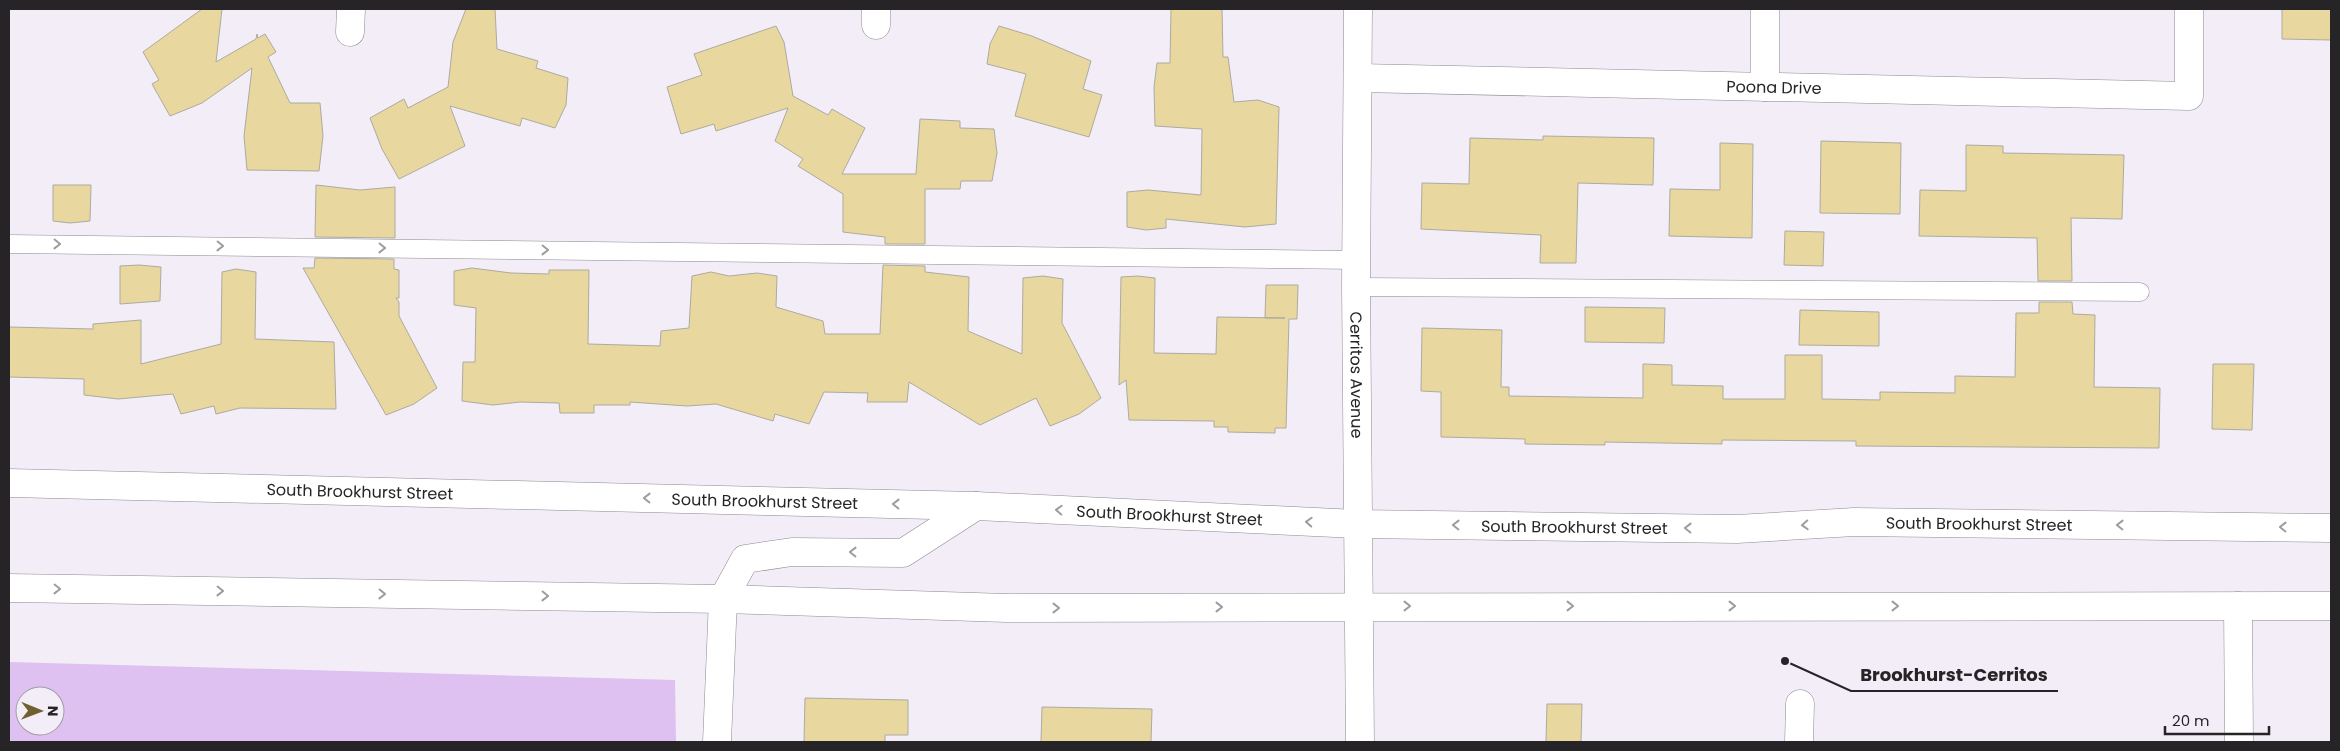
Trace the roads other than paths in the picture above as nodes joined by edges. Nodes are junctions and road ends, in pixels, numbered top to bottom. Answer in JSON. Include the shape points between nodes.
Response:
{"nodes":[{"id":1,"x":1358,"y":9,"type":"edge"},
{"id":2,"x":1765,"y":9,"type":"edge"},
{"id":3,"x":2189,"y":9,"type":"edge"},
{"id":4,"x":1359,"y":78,"type":"junction"},
{"id":5,"x":1765,"y":87,"type":"junction"},
{"id":6,"x":9,"y":244,"type":"edge"},
{"id":7,"x":1356,"y":274,"type":"junction"},
{"id":8,"x":2140,"y":292,"type":"dead end"},
{"id":9,"x":9,"y":483,"type":"edge"},
{"id":10,"x":976,"y":506,"type":"junction"},
{"id":11,"x":1357,"y":524,"type":"junction"},
{"id":12,"x":2331,"y":528,"type":"edge"},
{"id":13,"x":9,"y":588,"type":"edge"},
{"id":14,"x":724,"y":599,"type":"junction"},
{"id":15,"x":1359,"y":606,"type":"junction"},
{"id":16,"x":2238,"y":606,"type":"junction"},
{"id":17,"x":2331,"y":606,"type":"edge"},
{"id":18,"x":1800,"y":704,"type":"dead end"},
{"id":19,"x":717,"y":742,"type":"edge"},
{"id":20,"x":1360,"y":742,"type":"edge"},
{"id":21,"x":1799,"y":742,"type":"edge"},
{"id":22,"x":2239,"y":742,"type":"edge"}],
"edges":[{"from":1,"to":4,"type":"main road","name":"Cerritos Avenue"},
{"from":2,"to":5,"type":"main road"},
{"from":3,"to":5,"type":"main road","name":"Poona Drive","via":[[2189,96]]},
{"from":4,"to":5,"type":"main road","name":"Poona Drive"},
{"from":4,"to":7,"type":"main road","name":"Cerritos Avenue"},
{"from":6,"to":7,"type":"lane","one_way":true},
{"from":7,"to":8,"type":"lane"},
{"from":7,"to":11,"type":"main road","name":"Cerritos Avenue"},
{"from":10,"to":9,"type":"main road","name":"South Brookhurst Street","one_way":true},
{"from":11,"to":10,"type":"main road","name":"South Brookhurst Street","one_way":true},
{"from":10,"to":14,"type":"main road","one_way":true,"via":[[903,553],[792,552],[745,559]]},
{"from":12,"to":11,"type":"main road","name":"South Brookhurst Street","one_way":true,"via":[[1854,522],[1737,529]]},
{"from":11,"to":15,"type":"main road","name":"Cerritos Avenue"},
{"from":13,"to":14,"type":"main road","one_way":true},
{"from":14,"to":15,"type":"main road","one_way":true,"via":[[1007,608]]},
{"from":14,"to":19,"type":"main road"},
{"from":15,"to":16,"type":"main road","one_way":true},
{"from":15,"to":20,"type":"main road","name":"Cerritos Avenue"},
{"from":16,"to":17,"type":"main road"},
{"from":16,"to":22,"type":"main road"},
{"from":18,"to":21,"type":"main road"}]}
